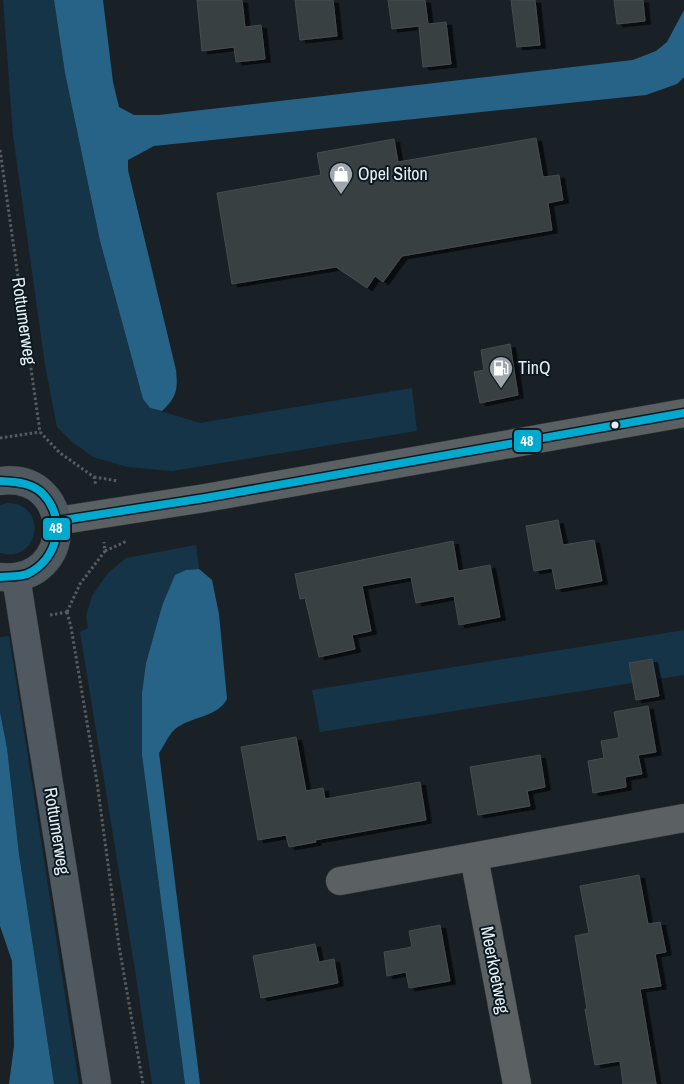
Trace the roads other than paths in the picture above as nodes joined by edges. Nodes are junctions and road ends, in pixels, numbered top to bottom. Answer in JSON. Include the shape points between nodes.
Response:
{"nodes":[{"id":1,"x":684,"y":413,"type":"edge"},
{"id":2,"x":0,"y":477,"type":"edge"},
{"id":3,"x":57,"y":521,"type":"junction"},
{"id":4,"x":8,"y":577,"type":"edge"},
{"id":5,"x":684,"y":818,"type":"edge"},
{"id":6,"x":474,"y":857,"type":"junction"},
{"id":7,"x":340,"y":881,"type":"dead end"},
{"id":8,"x":97,"y":1084,"type":"edge"},
{"id":9,"x":517,"y":1084,"type":"edge"}],
"edges":[{"from":1,"to":3,"type":"street","via":[[206,498]]},
{"from":2,"to":3,"type":"main road","via":[[38,489],[49,500]]},
{"from":3,"to":4,"type":"main road","via":[[57,537],[43,564],[31,573]]},
{"from":4,"to":8,"type":"main road","name":"Rottumerweg"},
{"from":5,"to":6,"type":"street"},
{"from":6,"to":7,"type":"street"},
{"from":6,"to":9,"type":"street","name":"Meerkoetweg"}]}
